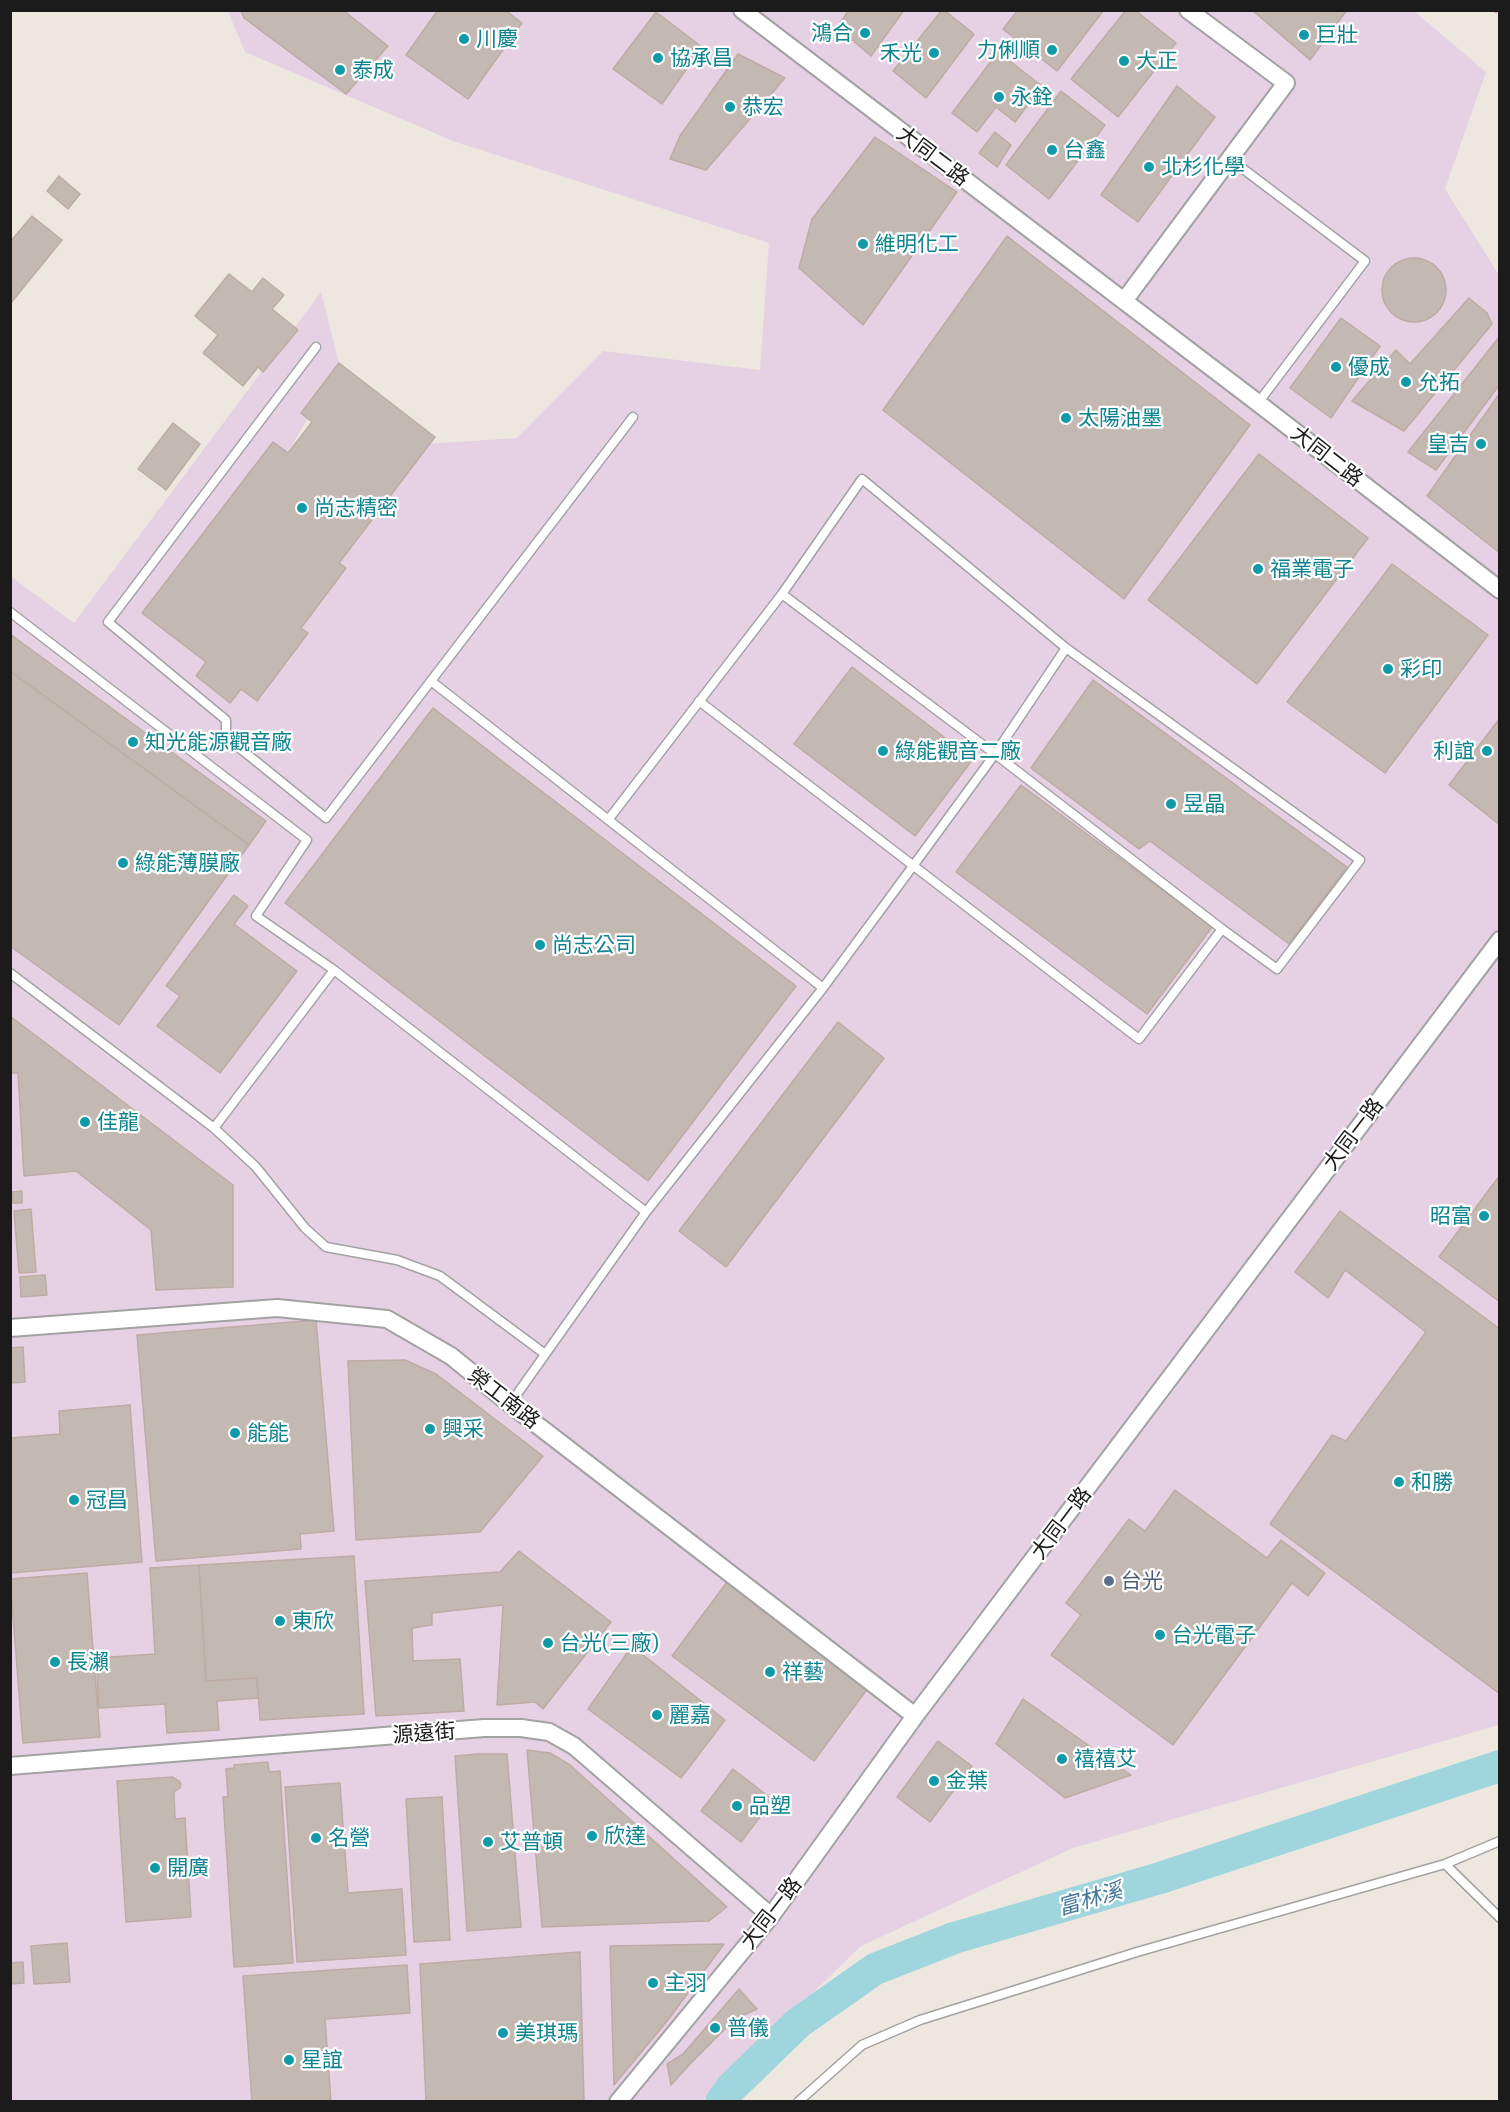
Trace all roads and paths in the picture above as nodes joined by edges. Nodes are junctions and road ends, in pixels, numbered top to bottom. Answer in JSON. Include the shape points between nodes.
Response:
{"nodes":[{"id":1,"x":741,"y":10,"type":"edge"},
{"id":2,"x":1188,"y":10,"type":"edge"},
{"id":3,"x":1495,"y":10,"type":"edge"},
{"id":4,"x":1500,"y":15,"type":"edge"},
{"id":5,"x":1230,"y":159,"type":"junction"},
{"id":6,"x":1124,"y":301,"type":"junction"},
{"id":7,"x":316,"y":347,"type":"dead end"},
{"id":8,"x":1258,"y":403,"type":"junction"},
{"id":9,"x":633,"y":417,"type":"dead end"},
{"id":10,"x":1500,"y":591,"type":"edge"},
{"id":11,"x":782,"y":594,"type":"junction"},
{"id":12,"x":10,"y":612,"type":"edge"},
{"id":13,"x":1066,"y":648,"type":"junction"},
{"id":14,"x":431,"y":681,"type":"junction"},
{"id":15,"x":699,"y":701,"type":"junction"},
{"id":16,"x":995,"y":754,"type":"junction"},
{"id":17,"x":608,"y":820,"type":"junction"},
{"id":18,"x":913,"y":866,"type":"junction"},
{"id":19,"x":1222,"y":929,"type":"junction"},
{"id":20,"x":1500,"y":940,"type":"edge"},
{"id":21,"x":334,"y":970,"type":"junction"},
{"id":22,"x":10,"y":973,"type":"edge"},
{"id":23,"x":823,"y":988,"type":"junction"},
{"id":24,"x":214,"y":1128,"type":"junction"},
{"id":25,"x":646,"y":1212,"type":"junction"},
{"id":26,"x":10,"y":1328,"type":"edge"},
{"id":27,"x":544,"y":1354,"type":"junction"},
{"id":28,"x":510,"y":1404,"type":"junction"},
{"id":29,"x":915,"y":1716,"type":"junction"},
{"id":30,"x":10,"y":1766,"type":"edge"},
{"id":31,"x":1500,"y":1841,"type":"edge"},
{"id":32,"x":1445,"y":1863,"type":"junction"},
{"id":33,"x":771,"y":1916,"type":"junction"},
{"id":34,"x":1500,"y":1918,"type":"edge"},
{"id":35,"x":618,"y":2102,"type":"edge"},
{"id":36,"x":798,"y":2102,"type":"edge"}],
"edges":[{"from":1,"to":6,"type":"street","name":"大同二路"},
{"from":2,"to":5,"type":"street","via":[[1286,83]]},
{"from":3,"to":4,"type":"path"},
{"from":5,"to":6,"type":"street"},
{"from":5,"to":8,"type":"lane","via":[[1365,261]]},
{"from":6,"to":8,"type":"street","name":"大同二路"},
{"from":7,"to":14,"type":"lane","via":[[108,622],[226,720],[226,737],[326,818]]},
{"from":8,"to":10,"type":"street","name":"大同二路"},
{"from":9,"to":14,"type":"lane"},
{"from":11,"to":13,"type":"lane","via":[[862,479]]},
{"from":11,"to":15,"type":"lane"},
{"from":11,"to":16,"type":"lane"},
{"from":12,"to":21,"type":"lane","via":[[307,840],[256,916]]},
{"from":13,"to":16,"type":"lane"},
{"from":13,"to":19,"type":"lane","via":[[1360,860],[1277,969]]},
{"from":14,"to":17,"type":"lane"},
{"from":15,"to":17,"type":"lane"},
{"from":15,"to":18,"type":"lane"},
{"from":16,"to":18,"type":"lane"},
{"from":16,"to":19,"type":"lane"},
{"from":17,"to":23,"type":"lane"},
{"from":18,"to":19,"type":"lane","via":[[1139,1039]]},
{"from":18,"to":23,"type":"lane"},
{"from":20,"to":29,"type":"street","name":"大同一路"},
{"from":21,"to":24,"type":"lane"},
{"from":21,"to":25,"type":"lane"},
{"from":22,"to":24,"type":"lane"},
{"from":23,"to":25,"type":"lane"},
{"from":24,"to":27,"type":"lane","via":[[256,1167],[304,1228],[326,1247],[397,1260],[440,1276]]},
{"from":25,"to":27,"type":"lane"},
{"from":26,"to":28,"type":"street","name":"榮工南路","via":[[277,1308],[387,1319],[451,1356]]},
{"from":27,"to":28,"type":"lane"},
{"from":28,"to":29,"type":"street","name":"榮工南路"},
{"from":29,"to":33,"type":"street","name":"大同一路"},
{"from":30,"to":33,"type":"street","name":"源遠街","via":[[484,1728],[549,1732],[574,1746]]},
{"from":31,"to":32,"type":"lane"},
{"from":32,"to":34,"type":"lane"},
{"from":32,"to":36,"type":"lane","via":[[920,2020],[862,2045]]},
{"from":33,"to":35,"type":"street","name":"大同一路"}]}
